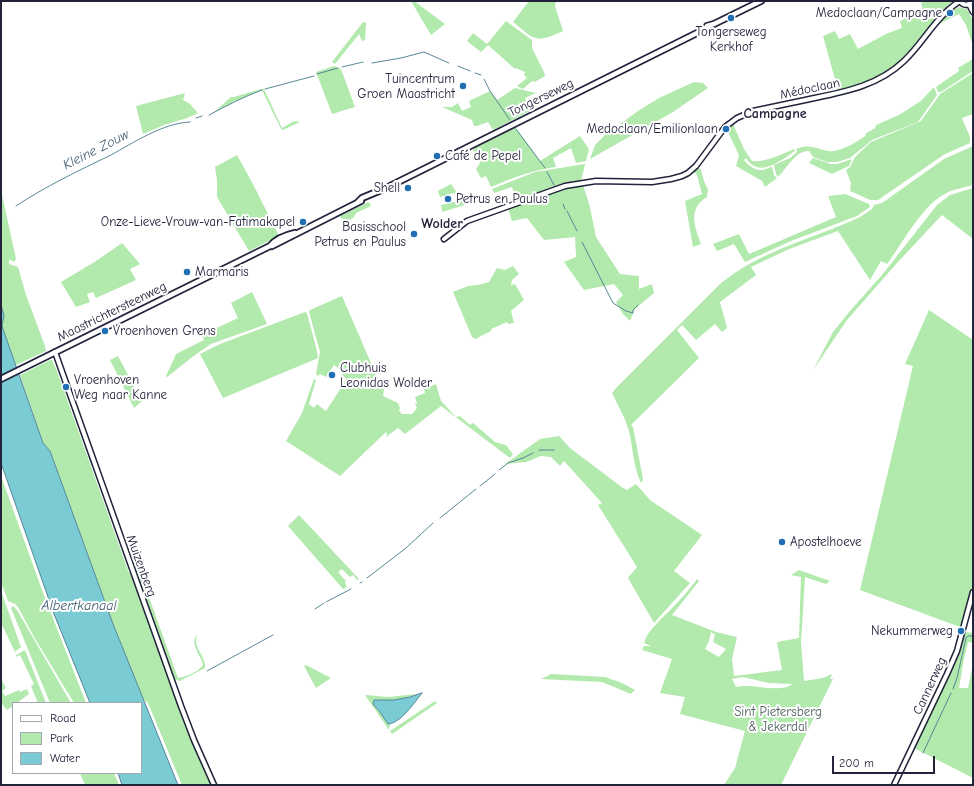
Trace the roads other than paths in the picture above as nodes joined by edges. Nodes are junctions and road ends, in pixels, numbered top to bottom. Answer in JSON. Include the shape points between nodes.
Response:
{"nodes":[{"id":1,"x":761,"y":1,"type":"edge"},
{"id":2,"x":960,"y":1,"type":"edge"},
{"id":3,"x":970,"y":3,"type":"edge"},
{"id":4,"x":973,"y":12,"type":"edge"},
{"id":5,"x":295,"y":233,"type":"junction"},
{"id":6,"x":444,"y":239,"type":"dead end"},
{"id":7,"x":270,"y":246,"type":"junction"},
{"id":8,"x":232,"y":264,"type":"joint"},
{"id":9,"x":55,"y":352,"type":"junction"},
{"id":10,"x":1,"y":379,"type":"edge"},
{"id":11,"x":973,"y":592,"type":"edge"},
{"id":12,"x":214,"y":785,"type":"edge"},
{"id":13,"x":894,"y":785,"type":"edge"}],
"edges":[{"from":1,"to":5,"type":"main road","name":"Tongerseweg"},
{"from":2,"to":3,"type":"street","via":[[964,5]]},
{"from":2,"to":6,"type":"street","name":"Médoclaan","via":[[940,17],[904,61],[885,75],[847,92],[753,111],[740,116],[723,128],[696,166],[682,176],[652,182],[608,180],[576,183],[472,218]]},
{"from":3,"to":4,"type":"street"},
{"from":5,"to":7,"type":"main road","name":"Tongerseweg"},
{"from":5,"to":7,"type":"main road","name":"Tongerseweg"},
{"from":7,"to":8,"type":"main road","name":"Tongerseweg"},
{"from":8,"to":9,"type":"main road","name":"Maastrichtersteenweg"},
{"from":9,"to":10,"type":"main road","name":"Maastrichtersteenweg"},
{"from":9,"to":12,"type":"street","name":"Muizenberg","via":[[181,706]]},
{"from":11,"to":13,"type":"street","name":"Cannerweg","via":[[957,651]]}]}
